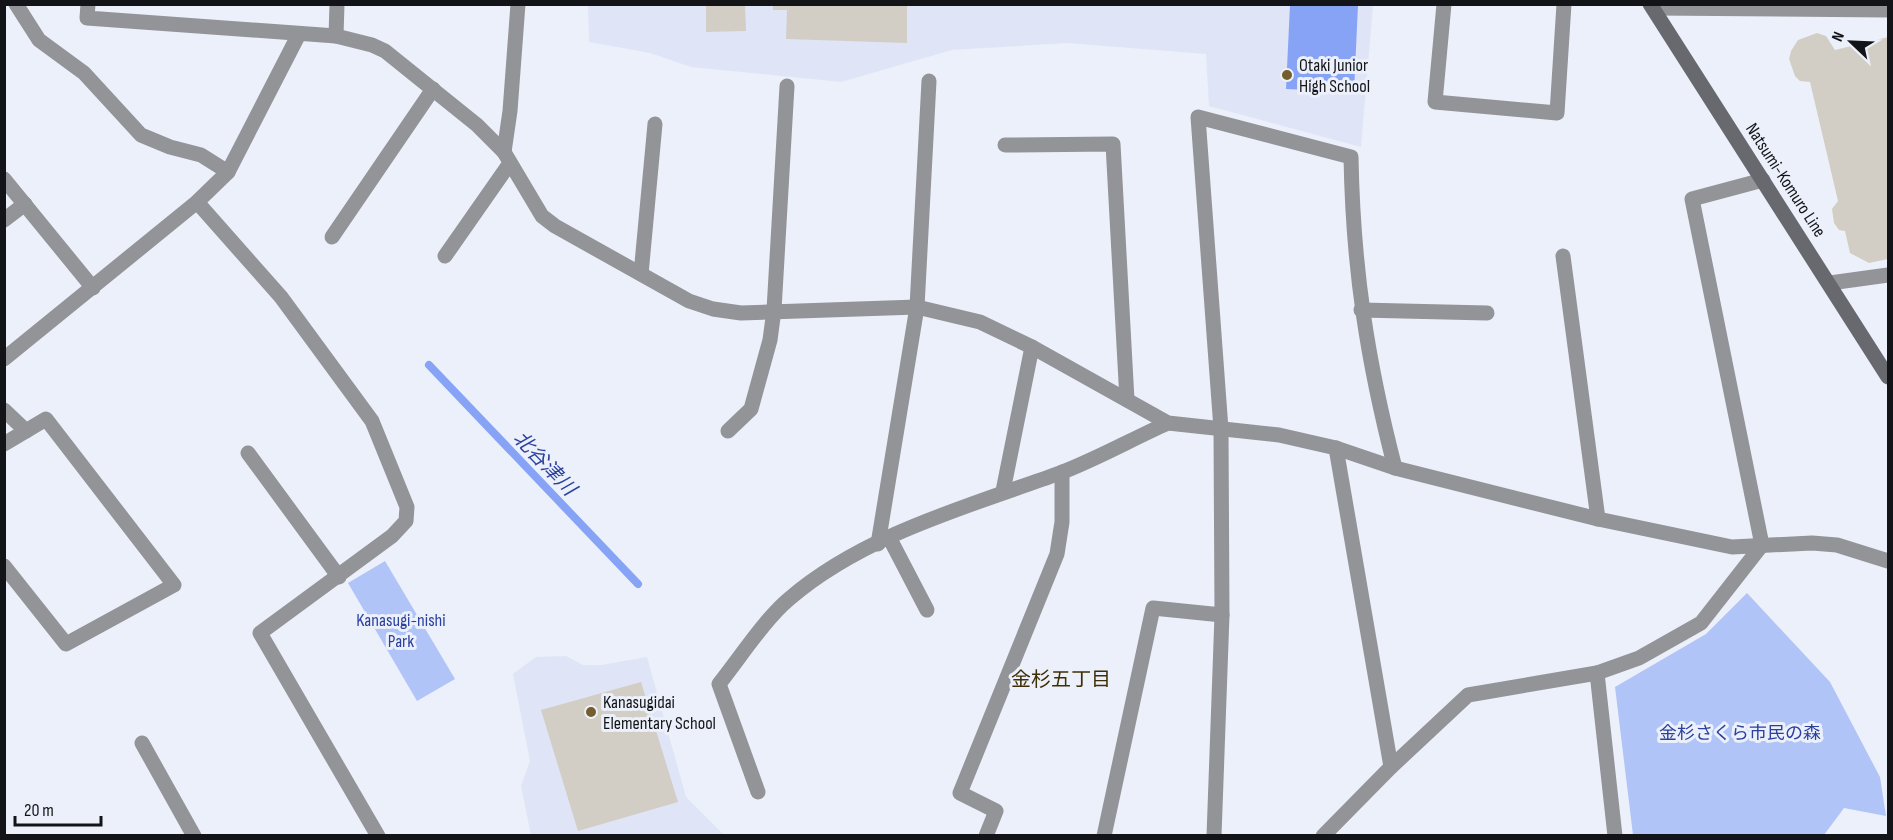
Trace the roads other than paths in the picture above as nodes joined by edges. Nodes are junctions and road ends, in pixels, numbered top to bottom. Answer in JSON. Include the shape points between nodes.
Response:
{"nodes":[{"id":1,"x":16,"y":4,"type":"edge"},
{"id":2,"x":88,"y":4,"type":"edge"},
{"id":3,"x":337,"y":4,"type":"edge"},
{"id":4,"x":518,"y":4,"type":"edge"},
{"id":5,"x":1444,"y":4,"type":"edge"},
{"id":6,"x":1564,"y":4,"type":"edge"},
{"id":7,"x":1651,"y":6,"type":"edge"},
{"id":8,"x":1888,"y":10,"type":"edge"},
{"id":9,"x":299,"y":34,"type":"junction"},
{"id":10,"x":336,"y":36,"type":"junction"},
{"id":11,"x":929,"y":81,"type":"dead end"},
{"id":12,"x":787,"y":86,"type":"dead end"},
{"id":13,"x":433,"y":89,"type":"junction"},
{"id":14,"x":655,"y":124,"type":"dead end"},
{"id":15,"x":1005,"y":145,"type":"dead end"},
{"id":16,"x":507,"y":157,"type":"junction"},
{"id":17,"x":228,"y":172,"type":"junction"},
{"id":18,"x":4,"y":179,"type":"edge"},
{"id":19,"x":1763,"y":180,"type":"junction"},
{"id":20,"x":197,"y":202,"type":"junction"},
{"id":21,"x":25,"y":204,"type":"junction"},
{"id":22,"x":4,"y":220,"type":"edge"},
{"id":23,"x":332,"y":237,"type":"dead end"},
{"id":24,"x":445,"y":256,"type":"dead end"},
{"id":25,"x":1563,"y":256,"type":"dead end"},
{"id":26,"x":641,"y":274,"type":"junction"},
{"id":27,"x":1888,"y":275,"type":"edge"},
{"id":28,"x":1830,"y":283,"type":"junction"},
{"id":29,"x":93,"y":288,"type":"junction"},
{"id":30,"x":916,"y":307,"type":"junction"},
{"id":31,"x":774,"y":310,"type":"junction"},
{"id":32,"x":1361,"y":310,"type":"junction"},
{"id":33,"x":1487,"y":313,"type":"dead end"},
{"id":34,"x":1032,"y":347,"type":"junction"},
{"id":35,"x":4,"y":359,"type":"edge"},
{"id":36,"x":1888,"y":377,"type":"edge"},
{"id":37,"x":1127,"y":400,"type":"junction"},
{"id":38,"x":4,"y":410,"type":"edge"},
{"id":39,"x":1168,"y":423,"type":"junction"},
{"id":40,"x":1221,"y":429,"type":"junction"},
{"id":41,"x":26,"y":431,"type":"junction"},
{"id":42,"x":728,"y":431,"type":"dead end"},
{"id":43,"x":4,"y":444,"type":"edge"},
{"id":44,"x":1336,"y":448,"type":"junction"},
{"id":45,"x":248,"y":453,"type":"dead end"},
{"id":46,"x":1395,"y":468,"type":"junction"},
{"id":47,"x":1062,"y":472,"type":"junction"},
{"id":48,"x":1003,"y":491,"type":"junction"},
{"id":49,"x":1598,"y":519,"type":"junction"},
{"id":50,"x":884,"y":541,"type":"junction"},
{"id":51,"x":1762,"y":545,"type":"junction"},
{"id":52,"x":1888,"y":561,"type":"edge"},
{"id":53,"x":4,"y":566,"type":"edge"},
{"id":54,"x":339,"y":577,"type":"junction"},
{"id":55,"x":927,"y":610,"type":"dead end"},
{"id":56,"x":1222,"y":615,"type":"junction"},
{"id":57,"x":1597,"y":673,"type":"junction"},
{"id":58,"x":141,"y":743,"type":"dead end"},
{"id":59,"x":1391,"y":767,"type":"junction"},
{"id":60,"x":758,"y":792,"type":"dead end"},
{"id":61,"x":194,"y":836,"type":"edge"},
{"id":62,"x":378,"y":836,"type":"edge"},
{"id":63,"x":986,"y":836,"type":"edge"},
{"id":64,"x":1104,"y":836,"type":"edge"},
{"id":65,"x":1214,"y":836,"type":"edge"},
{"id":66,"x":1323,"y":836,"type":"edge"},
{"id":67,"x":1616,"y":836,"type":"edge"}],
"edges":[{"from":1,"to":17,"type":"street","via":[[39,40],[84,72],[141,135],[201,155]]},
{"from":2,"to":9,"type":"street","via":[[87,18]]},
{"from":3,"to":10,"type":"street"},
{"from":4,"to":16,"type":"street"},
{"from":5,"to":6,"type":"street","via":[[1435,102],[1557,113]]},
{"from":7,"to":8,"type":"street"},
{"from":7,"to":19,"type":"main road","name":"Natsumi-Komuro Line"},
{"from":9,"to":10,"type":"street"},
{"from":9,"to":17,"type":"street"},
{"from":10,"to":13,"type":"street","via":[[385,51]]},
{"from":11,"to":30,"type":"street"},
{"from":12,"to":31,"type":"street"},
{"from":13,"to":16,"type":"street","via":[[477,125]]},
{"from":13,"to":23,"type":"street"},
{"from":14,"to":26,"type":"street"},
{"from":15,"to":37,"type":"street","via":[[1113,144]]},
{"from":16,"to":24,"type":"street"},
{"from":16,"to":26,"type":"street","via":[[542,216]]},
{"from":17,"to":20,"type":"street"},
{"from":18,"to":21,"type":"street"},
{"from":19,"to":28,"type":"main road","name":"Natsumi-Komuro Line"},
{"from":19,"to":51,"type":"street","via":[[1692,200]]},
{"from":20,"to":29,"type":"street"},
{"from":20,"to":54,"type":"street","via":[[281,297],[372,421],[407,507],[406,521],[392,536]]},
{"from":21,"to":22,"type":"street"},
{"from":21,"to":29,"type":"street"},
{"from":25,"to":49,"type":"street"},
{"from":26,"to":31,"type":"street","via":[[689,301],[713,309],[741,313]]},
{"from":27,"to":28,"type":"street"},
{"from":28,"to":36,"type":"main road","name":"Natsumi-Komuro Line"},
{"from":29,"to":35,"type":"street"},
{"from":30,"to":31,"type":"street"},
{"from":30,"to":34,"type":"street","via":[[980,322]]},
{"from":30,"to":50,"type":"street"},
{"from":31,"to":42,"type":"street","via":[[751,409]]},
{"from":32,"to":33,"type":"street"},
{"from":32,"to":40,"type":"street","via":[[1352,231],[1351,156],[1198,117]]},
{"from":32,"to":46,"type":"street","via":[[1374,387]]},
{"from":34,"to":37,"type":"street"},
{"from":34,"to":48,"type":"street"},
{"from":37,"to":39,"type":"street"},
{"from":38,"to":41,"type":"street"},
{"from":39,"to":40,"type":"street"},
{"from":39,"to":47,"type":"street"},
{"from":40,"to":44,"type":"street","via":[[1279,435]]},
{"from":40,"to":56,"type":"street"},
{"from":41,"to":43,"type":"street"},
{"from":41,"to":53,"type":"street","via":[[46,419],[174,585],[66,644]]},
{"from":44,"to":46,"type":"street"},
{"from":44,"to":59,"type":"street"},
{"from":45,"to":54,"type":"street"},
{"from":46,"to":49,"type":"street"},
{"from":47,"to":48,"type":"street"},
{"from":47,"to":63,"type":"street","via":[[1062,522],[1057,554],[960,794],[996,811]]},
{"from":48,"to":50,"type":"street"},
{"from":49,"to":51,"type":"street","via":[[1732,547]]},
{"from":50,"to":55,"type":"street"},
{"from":50,"to":60,"type":"street","via":[[831,567],[787,601],[719,684]]},
{"from":51,"to":52,"type":"street","via":[[1837,545]]},
{"from":51,"to":57,"type":"street","via":[[1701,623],[1639,658]]},
{"from":54,"to":62,"type":"street","via":[[260,633]]},
{"from":56,"to":64,"type":"street","via":[[1153,608]]},
{"from":56,"to":65,"type":"street"},
{"from":57,"to":59,"type":"street","via":[[1468,695]]},
{"from":57,"to":67,"type":"street"},
{"from":58,"to":61,"type":"street"},
{"from":59,"to":66,"type":"street"}]}
